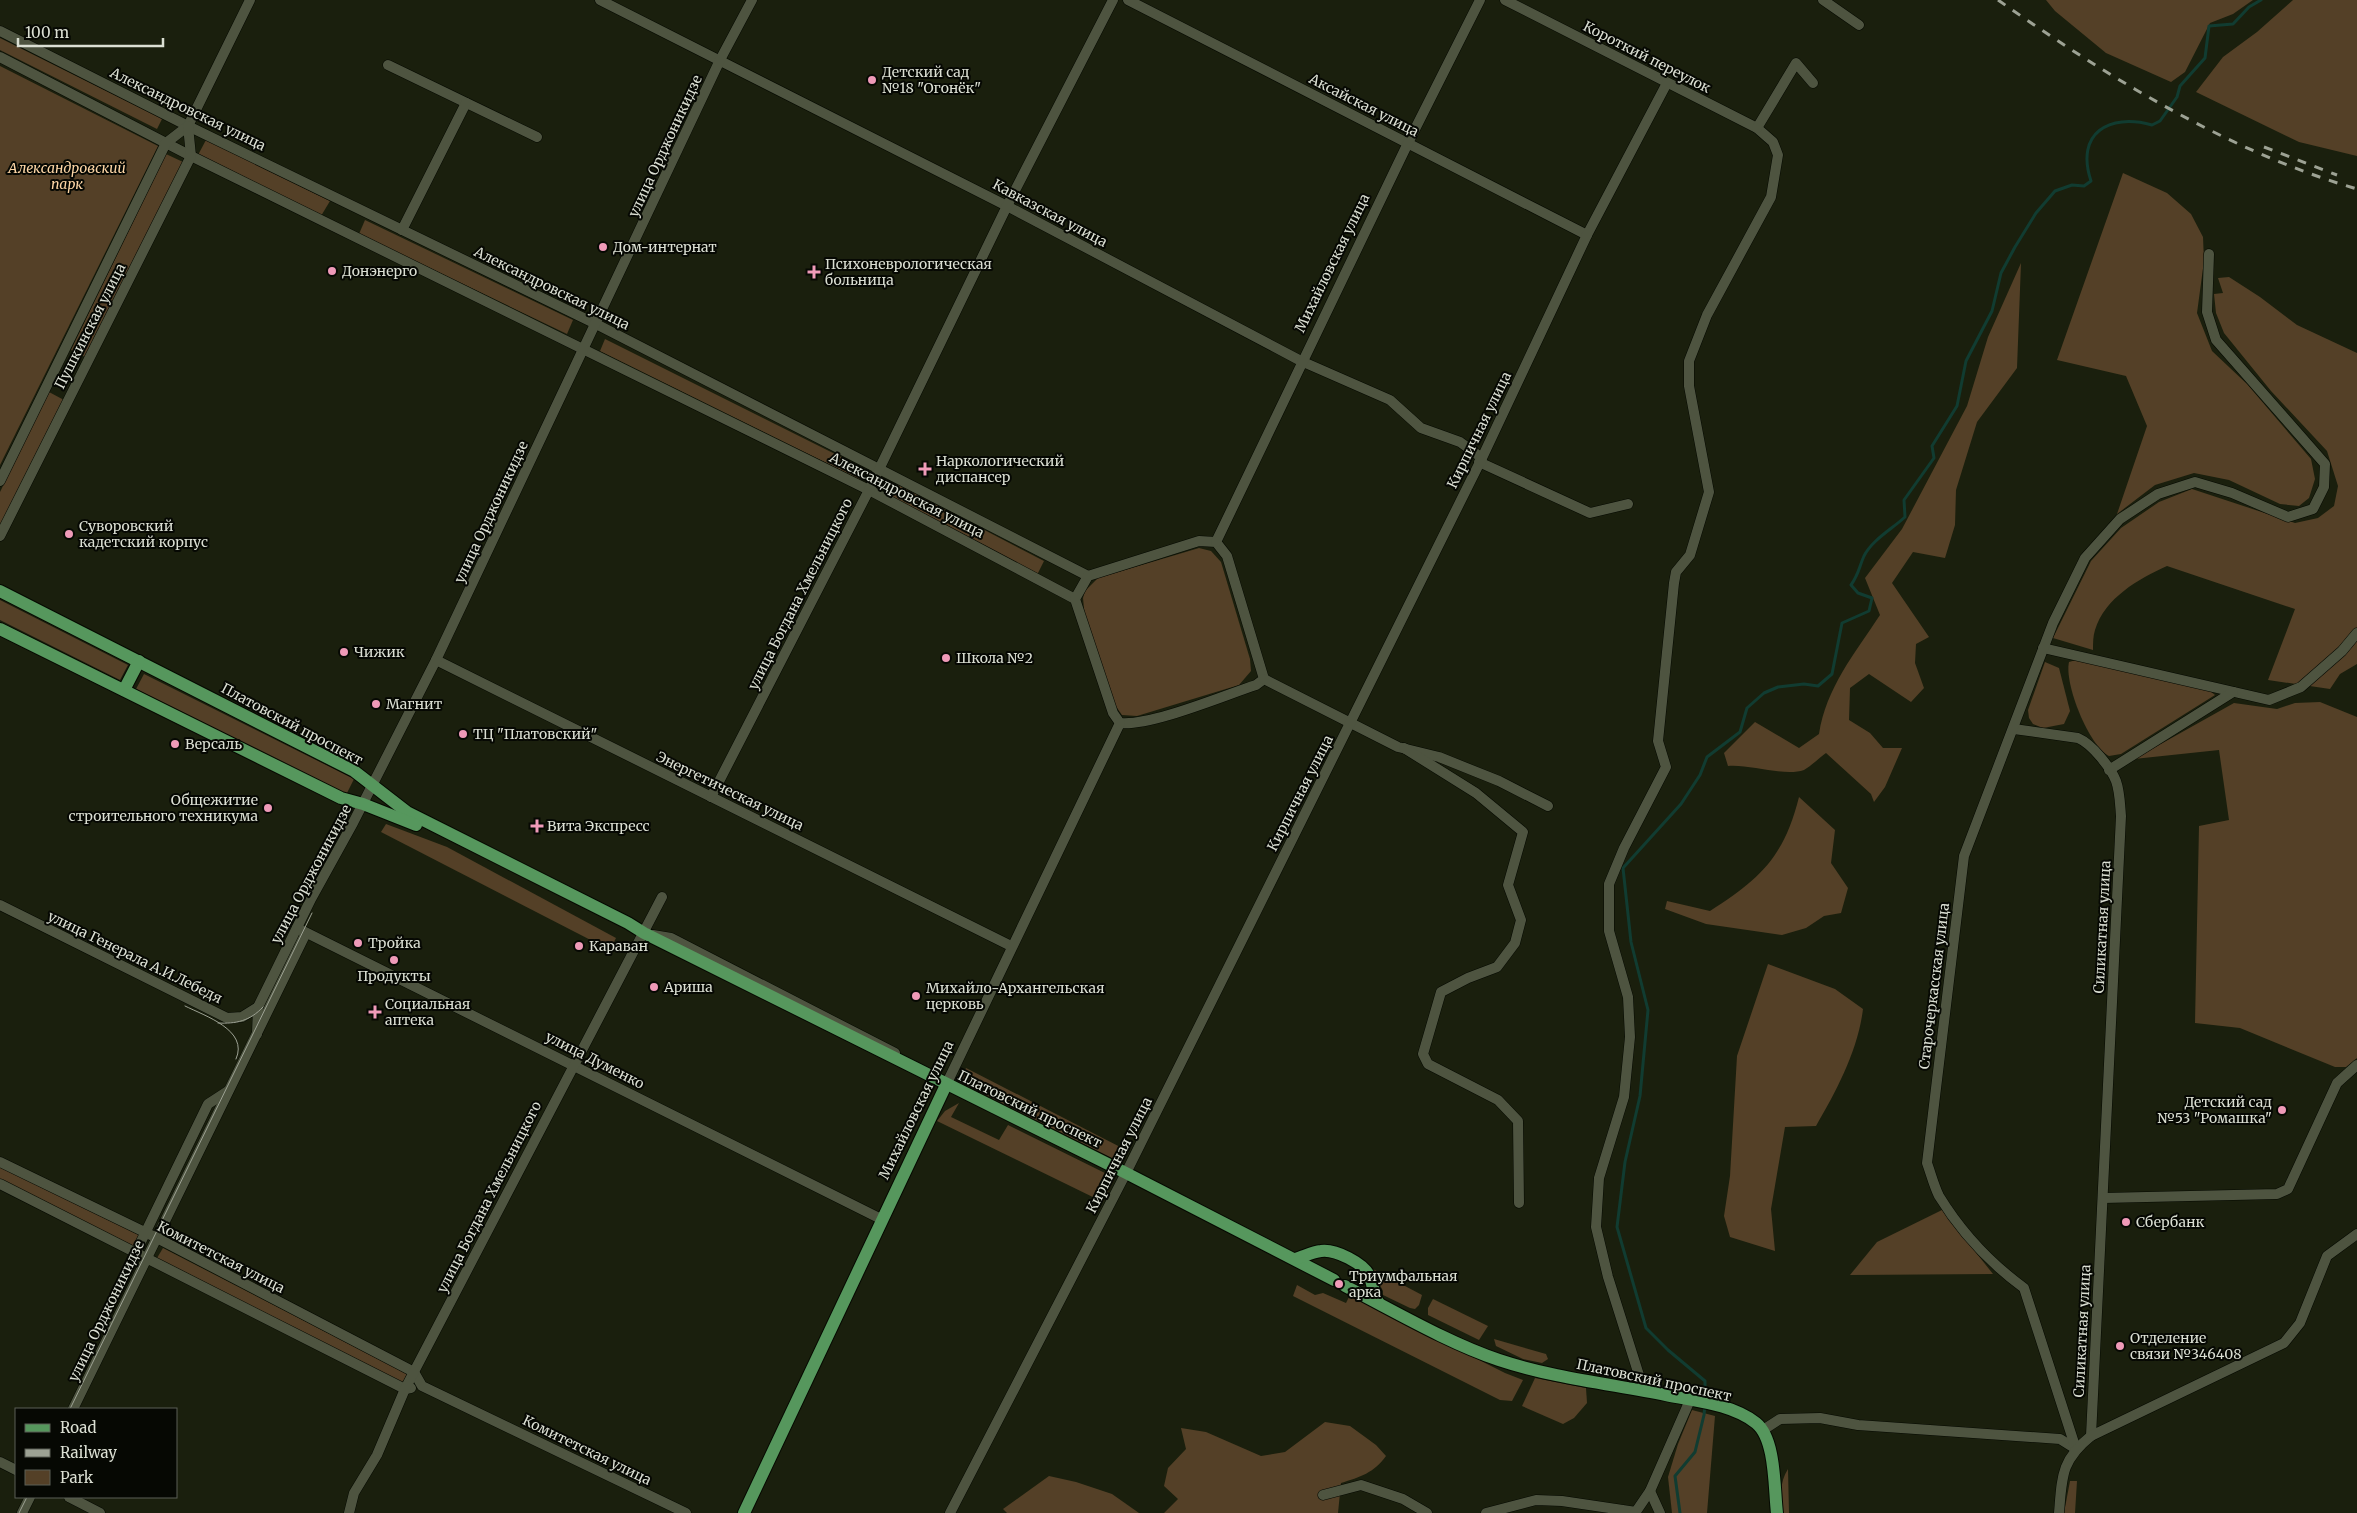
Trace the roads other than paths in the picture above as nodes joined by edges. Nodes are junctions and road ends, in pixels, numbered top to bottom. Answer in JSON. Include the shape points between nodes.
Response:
{"nodes":[{"id":1,"x":250,"y":0,"type":"edge"},
{"id":2,"x":600,"y":0,"type":"edge"},
{"id":3,"x":752,"y":0,"type":"edge"},
{"id":4,"x":1113,"y":0,"type":"edge"},
{"id":5,"x":1128,"y":0,"type":"edge"},
{"id":6,"x":1480,"y":0,"type":"edge"},
{"id":7,"x":1505,"y":0,"type":"edge"},
{"id":8,"x":1823,"y":0,"type":"edge"},
{"id":9,"x":1859,"y":26,"type":"dead end"},
{"id":10,"x":0,"y":31,"type":"edge"},
{"id":11,"x":0,"y":57,"type":"edge"},
{"id":12,"x":720,"y":60,"type":"junction"},
{"id":13,"x":388,"y":65,"type":"dead end"},
{"id":14,"x":1667,"y":83,"type":"junction"},
{"id":15,"x":1813,"y":83,"type":"dead end"},
{"id":16,"x":466,"y":103,"type":"junction"},
{"id":17,"x":188,"y":126,"type":"junction"},
{"id":18,"x":1758,"y":128,"type":"junction"},
{"id":19,"x":536,"y":137,"type":"dead end"},
{"id":20,"x":166,"y":143,"type":"junction"},
{"id":21,"x":1408,"y":143,"type":"junction"},
{"id":22,"x":191,"y":156,"type":"junction"},
{"id":23,"x":1007,"y":206,"type":"junction"},
{"id":24,"x":402,"y":230,"type":"junction"},
{"id":25,"x":1587,"y":235,"type":"junction"},
{"id":26,"x":2209,"y":254,"type":"dead end"},
{"id":27,"x":596,"y":324,"type":"junction"},
{"id":28,"x":584,"y":349,"type":"junction"},
{"id":29,"x":1302,"y":361,"type":"junction"},
{"id":30,"x":1481,"y":460,"type":"junction"},
{"id":31,"x":880,"y":468,"type":"junction"},
{"id":32,"x":0,"y":481,"type":"edge"},
{"id":33,"x":869,"y":490,"type":"junction"},
{"id":34,"x":1628,"y":504,"type":"dead end"},
{"id":35,"x":0,"y":536,"type":"edge"},
{"id":36,"x":1216,"y":542,"type":"junction"},
{"id":37,"x":1088,"y":576,"type":"junction"},
{"id":38,"x":0,"y":591,"type":"edge"},
{"id":39,"x":1075,"y":599,"type":"junction"},
{"id":40,"x":0,"y":629,"type":"edge"},
{"id":41,"x":2357,"y":633,"type":"edge"},
{"id":42,"x":2044,"y":648,"type":"junction"},
{"id":43,"x":436,"y":660,"type":"junction"},
{"id":44,"x":139,"y":661,"type":"junction"},
{"id":45,"x":1264,"y":679,"type":"junction"},
{"id":46,"x":124,"y":690,"type":"junction"},
{"id":47,"x":2233,"y":692,"type":"junction"},
{"id":48,"x":1351,"y":722,"type":"junction"},
{"id":49,"x":1120,"y":723,"type":"junction"},
{"id":50,"x":2014,"y":729,"type":"junction"},
{"id":51,"x":1404,"y":748,"type":"junction"},
{"id":52,"x":2109,"y":770,"type":"junction"},
{"id":53,"x":371,"y":786,"type":"junction"},
{"id":54,"x":711,"y":797,"type":"junction"},
{"id":55,"x":362,"y":804,"type":"junction"},
{"id":56,"x":1548,"y":806,"type":"dead end"},
{"id":57,"x":662,"y":897,"type":"dead end"},
{"id":58,"x":0,"y":905,"type":"edge"},
{"id":59,"x":302,"y":930,"type":"junction"},
{"id":60,"x":644,"y":933,"type":"junction"},
{"id":61,"x":1011,"y":946,"type":"junction"},
{"id":62,"x":258,"y":1007,"type":"junction"},
{"id":63,"x":257,"y":1034,"type":"junction"},
{"id":64,"x":573,"y":1064,"type":"junction"},
{"id":65,"x":2357,"y":1065,"type":"edge"},
{"id":66,"x":946,"y":1085,"type":"junction"},
{"id":67,"x":229,"y":1091,"type":"junction"},
{"id":68,"x":0,"y":1162,"type":"edge"},
{"id":69,"x":1126,"y":1173,"type":"junction"},
{"id":70,"x":0,"y":1184,"type":"edge"},
{"id":71,"x":2103,"y":1198,"type":"junction"},
{"id":72,"x":1519,"y":1203,"type":"dead end"},
{"id":73,"x":880,"y":1219,"type":"junction"},
{"id":74,"x":145,"y":1233,"type":"junction"},
{"id":75,"x":2357,"y":1234,"type":"edge"},
{"id":76,"x":157,"y":1238,"type":"junction"},
{"id":77,"x":136,"y":1252,"type":"junction"},
{"id":78,"x":148,"y":1258,"type":"junction"},
{"id":79,"x":1295,"y":1259,"type":"junction"},
{"id":80,"x":1378,"y":1302,"type":"junction"},
{"id":81,"x":414,"y":1372,"type":"junction"},
{"id":82,"x":422,"y":1386,"type":"junction"},
{"id":83,"x":405,"y":1389,"type":"junction"},
{"id":84,"x":1644,"y":1391,"type":"junction"},
{"id":85,"x":1690,"y":1400,"type":"junction"},
{"id":86,"x":73,"y":1408,"type":"edge"},
{"id":87,"x":1763,"y":1430,"type":"junction"},
{"id":88,"x":2091,"y":1436,"type":"junction"},
{"id":89,"x":2076,"y":1449,"type":"junction"},
{"id":90,"x":0,"y":1462,"type":"edge"},
{"id":91,"x":15,"y":1470,"type":"edge"},
{"id":92,"x":1650,"y":1491,"type":"junction"},
{"id":93,"x":1323,"y":1496,"type":"dead end"},
{"id":94,"x":30,"y":1498,"type":"edge"},
{"id":95,"x":71,"y":1498,"type":"edge"},
{"id":96,"x":1636,"y":1512,"type":"edge"},
{"id":97,"x":22,"y":1513,"type":"edge"},
{"id":98,"x":100,"y":1513,"type":"edge"},
{"id":99,"x":348,"y":1513,"type":"edge"},
{"id":100,"x":686,"y":1513,"type":"edge"},
{"id":101,"x":744,"y":1513,"type":"edge"},
{"id":102,"x":950,"y":1513,"type":"edge"},
{"id":103,"x":1427,"y":1513,"type":"edge"},
{"id":104,"x":1486,"y":1513,"type":"edge"},
{"id":105,"x":1660,"y":1513,"type":"edge"},
{"id":106,"x":1777,"y":1513,"type":"edge"},
{"id":107,"x":2060,"y":1513,"type":"edge"}],
"edges":[{"from":1,"to":17,"type":"street","name":"Пушкинская улица"},
{"from":2,"to":12,"type":"street","name":"Кавказская улица"},
{"from":3,"to":12,"type":"street","name":"улица Орджоникидзе"},
{"from":4,"to":23,"type":"street","name":"улица Богдана Хмельницкого"},
{"from":5,"to":21,"type":"street","name":"Аксайская улица"},
{"from":6,"to":21,"type":"street","name":"Михайловская улица"},
{"from":7,"to":14,"type":"street","name":"Короткий переулок"},
{"from":8,"to":9,"type":"street"},
{"from":10,"to":17,"type":"street","name":"Александровская улица"},
{"from":11,"to":20,"type":"street","name":"Александровская улица"},
{"from":12,"to":23,"type":"street","name":"Кавказская улица"},
{"from":12,"to":27,"type":"street","name":"улица Орджоникидзе"},
{"from":13,"to":16,"type":"street"},
{"from":14,"to":18,"type":"street","name":"Короткий переулок"},
{"from":14,"to":25,"type":"street","name":"Кирпичная улица"},
{"from":15,"to":18,"type":"street","via":[[1796,63]]},
{"from":16,"to":19,"type":"street"},
{"from":16,"to":24,"type":"street"},
{"from":17,"to":20,"type":"street","name":"Пушкинская улица"},
{"from":17,"to":22,"type":"street"},
{"from":17,"to":24,"type":"street","name":"Александровская улица"},
{"from":18,"to":84,"type":"street","name":"Короткий переулок","via":[[1773,142],[1778,155],[1771,197],[1707,314],[1689,361],[1689,386],[1709,492],[1690,556],[1676,572],[1674,583],[1658,741],[1666,766],[1609,884],[1609,931],[1628,998],[1630,1037],[1624,1096],[1599,1178],[1596,1227],[1608,1278]]},
{"from":20,"to":22,"type":"street","name":"Александровская улица"},
{"from":20,"to":32,"type":"street","name":"Пушкинская улица"},
{"from":21,"to":25,"type":"street","name":"Аксайская улица"},
{"from":21,"to":29,"type":"street","name":"Михайловская улица"},
{"from":22,"to":28,"type":"street","name":"Александровская улица"},
{"from":22,"to":35,"type":"street","name":"Пушкинская улица"},
{"from":23,"to":29,"type":"street","name":"Кавказская улица"},
{"from":23,"to":31,"type":"street","name":"улица Богдана Хмельницкого"},
{"from":24,"to":27,"type":"street","name":"Александровская улица"},
{"from":25,"to":30,"type":"street","name":"Кирпичная улица"},
{"from":26,"to":42,"type":"street","name":"Старочеркасская улица","via":[[2207,312],[2216,340],[2324,464],[2324,487],[2313,509],[2288,516],[2195,482],[2158,494],[2120,519],[2085,558]]},
{"from":27,"to":28,"type":"street","name":"улица Орджоникидзе"},
{"from":27,"to":31,"type":"street","name":"Александровская улица"},
{"from":28,"to":33,"type":"street","name":"Александровская улица"},
{"from":28,"to":43,"type":"street","name":"улица Орджоникидзе"},
{"from":29,"to":30,"type":"street","name":"Кавказская улица","via":[[1390,400],[1421,428],[1460,442]]},
{"from":29,"to":36,"type":"street","name":"Михайловская улица"},
{"from":30,"to":34,"type":"street","name":"Кавказская улица","via":[[1590,513]]},
{"from":30,"to":48,"type":"street","name":"Кирпичная улица"},
{"from":31,"to":33,"type":"street","name":"улица Богдана Хмельницкого"},
{"from":31,"to":37,"type":"street","name":"Александровская улица"},
{"from":33,"to":39,"type":"street","name":"Александровская улица"},
{"from":33,"to":54,"type":"street","name":"улица Богдана Хмельницкого"},
{"from":36,"to":37,"type":"street","via":[[1200,541]]},
{"from":36,"to":45,"type":"street","via":[[1227,556]]},
{"from":37,"to":39,"type":"street"},
{"from":38,"to":44,"type":"main road","name":"Платовский проспект"},
{"from":39,"to":49,"type":"street","via":[[1113,713]]},
{"from":40,"to":46,"type":"main road","name":"Платовский проспект"},
{"from":41,"to":47,"type":"street","via":[[2302,687],[2268,700]]},
{"from":42,"to":47,"type":"street"},
{"from":42,"to":50,"type":"street","name":"Старочеркасская улица"},
{"from":43,"to":53,"type":"street","name":"улица Орджоникидзе"},
{"from":43,"to":54,"type":"street","name":"Энергетическая улица"},
{"from":44,"to":46,"type":"main road"},
{"from":44,"to":53,"type":"main road","name":"Платовский проспект","via":[[345,767]]},
{"from":45,"to":48,"type":"street"},
{"from":45,"to":49,"type":"street","via":[[1256,685],[1159,717],[1133,724]]},
{"from":46,"to":55,"type":"main road","name":"Платовский проспект","via":[[341,798]]},
{"from":47,"to":52,"type":"street"},
{"from":48,"to":51,"type":"street"},
{"from":48,"to":69,"type":"street","name":"Кирпичная улица"},
{"from":49,"to":61,"type":"street","name":"Михайловская улица"},
{"from":50,"to":52,"type":"street","name":"Силикатная улица","via":[[2086,741]]},
{"from":50,"to":89,"type":"street","name":"Старочеркасская улица","via":[[1964,856],[1927,1163],[1938,1194],[1971,1240],[2024,1288]]},
{"from":51,"to":56,"type":"street","via":[[1439,757],[1499,781]]},
{"from":51,"to":72,"type":"street","via":[[1476,793],[1523,832],[1508,885],[1520,920],[1515,942],[1497,967],[1441,992],[1424,1054],[1428,1064],[1498,1100],[1518,1121]]},
{"from":52,"to":71,"type":"street","name":"Силикатная улица","via":[[2116,782],[2121,816]]},
{"from":53,"to":55,"type":"street","name":"улица Орджоникидзе"},
{"from":53,"to":60,"type":"main road","name":"Платовский проспект","via":[[407,812]]},
{"from":54,"to":61,"type":"street","name":"Энергетическая улица"},
{"from":55,"to":59,"type":"street","name":"улица Орджоникидзе"},
{"from":55,"to":60,"type":"main road","name":"Платовский проспект","via":[[403,818],[622,928]]},
{"from":57,"to":60,"type":"street","name":"улица Богдана Хмельницкого"},
{"from":58,"to":62,"type":"street","name":"улица Генерала А.И.Лебедя","via":[[227,1018],[242,1017]]},
{"from":59,"to":62,"type":"street","name":"улица Орджоникидзе"},
{"from":59,"to":63,"type":"street","name":"улица Орджоникидзе"},
{"from":59,"to":64,"type":"street","name":"улица Думенко"},
{"from":60,"to":64,"type":"street","name":"улица Богдана Хмельницкого"},
{"from":60,"to":66,"type":"main road","name":"Платовский проспект"},
{"from":61,"to":66,"type":"street","name":"Михайловская улица"},
{"from":62,"to":63,"type":"street","name":"улица Орджоникидзе"},
{"from":63,"to":67,"type":"street","name":"улица Орджоникидзе"},
{"from":64,"to":73,"type":"street","name":"улица Думенко"},
{"from":64,"to":81,"type":"street","name":"улица Богдана Хмельницкого"},
{"from":65,"to":71,"type":"street","via":[[2337,1083],[2288,1190],[2277,1194]]},
{"from":66,"to":69,"type":"main road","name":"Платовский проспект"},
{"from":66,"to":73,"type":"main road","name":"Михайловская улица"},
{"from":67,"to":74,"type":"street","name":"улица Орджоникидзе","via":[[208,1104]]},
{"from":67,"to":76,"type":"street","name":"улица Орджоникидзе"},
{"from":68,"to":74,"type":"street","name":"Комитетская улица"},
{"from":69,"to":79,"type":"main road","name":"Платовский проспект"},
{"from":69,"to":102,"type":"street","name":"Кирпичная улица"},
{"from":70,"to":77,"type":"street"},
{"from":71,"to":88,"type":"street","name":"Силикатная улица"},
{"from":73,"to":101,"type":"main road","name":"Михайловская улица"},
{"from":74,"to":76,"type":"street","name":"Комитетская улица"},
{"from":74,"to":77,"type":"street","name":"улица Орджоникидзе"},
{"from":75,"to":88,"type":"street","via":[[2327,1256],[2300,1323],[2284,1343]]},
{"from":76,"to":78,"type":"street","name":"улица Орджоникидзе"},
{"from":76,"to":81,"type":"street","name":"Комитетская улица"},
{"from":77,"to":78,"type":"street"},
{"from":78,"to":83,"type":"street"},
{"from":78,"to":86,"type":"street","name":"улица Орджоникидзе"},
{"from":79,"to":80,"type":"main road","name":"Платовский проспект"},
{"from":79,"to":80,"type":"main road","via":[[1321,1251],[1344,1256],[1364,1267]]},
{"from":80,"to":84,"type":"main road","name":"Платовский проспект","via":[[1498,1360]]},
{"from":81,"to":82,"type":"street"},
{"from":81,"to":83,"type":"street","name":"улица Богдана Хмельницкого"},
{"from":82,"to":83,"type":"street"},
{"from":82,"to":100,"type":"street","name":"Комитетская улица"},
{"from":83,"to":99,"type":"street","name":"улица Богдана Хмельницкого","via":[[377,1455],[354,1493]]},
{"from":84,"to":85,"type":"main road","name":"Платовский проспект"},
{"from":85,"to":87,"type":"main road","name":"Платовский проспект","via":[[1743,1415]]},
{"from":85,"to":92,"type":"street"},
{"from":87,"to":89,"type":"street","via":[[1780,1419],[1820,1418],[1858,1425],[2060,1439]]},
{"from":87,"to":106,"type":"main road","via":[[1770,1445]]},
{"from":88,"to":89,"type":"street"},
{"from":89,"to":107,"type":"street","via":[[2064,1472]]},
{"from":90,"to":91,"type":"street"},
{"from":92,"to":96,"type":"street"},
{"from":92,"to":105,"type":"street"},
{"from":93,"to":103,"type":"street","via":[[1361,1485],[1403,1499]]},
{"from":94,"to":97,"type":"street"},
{"from":95,"to":98,"type":"street"},
{"from":96,"to":104,"type":"street","via":[[1536,1500]]}]}
